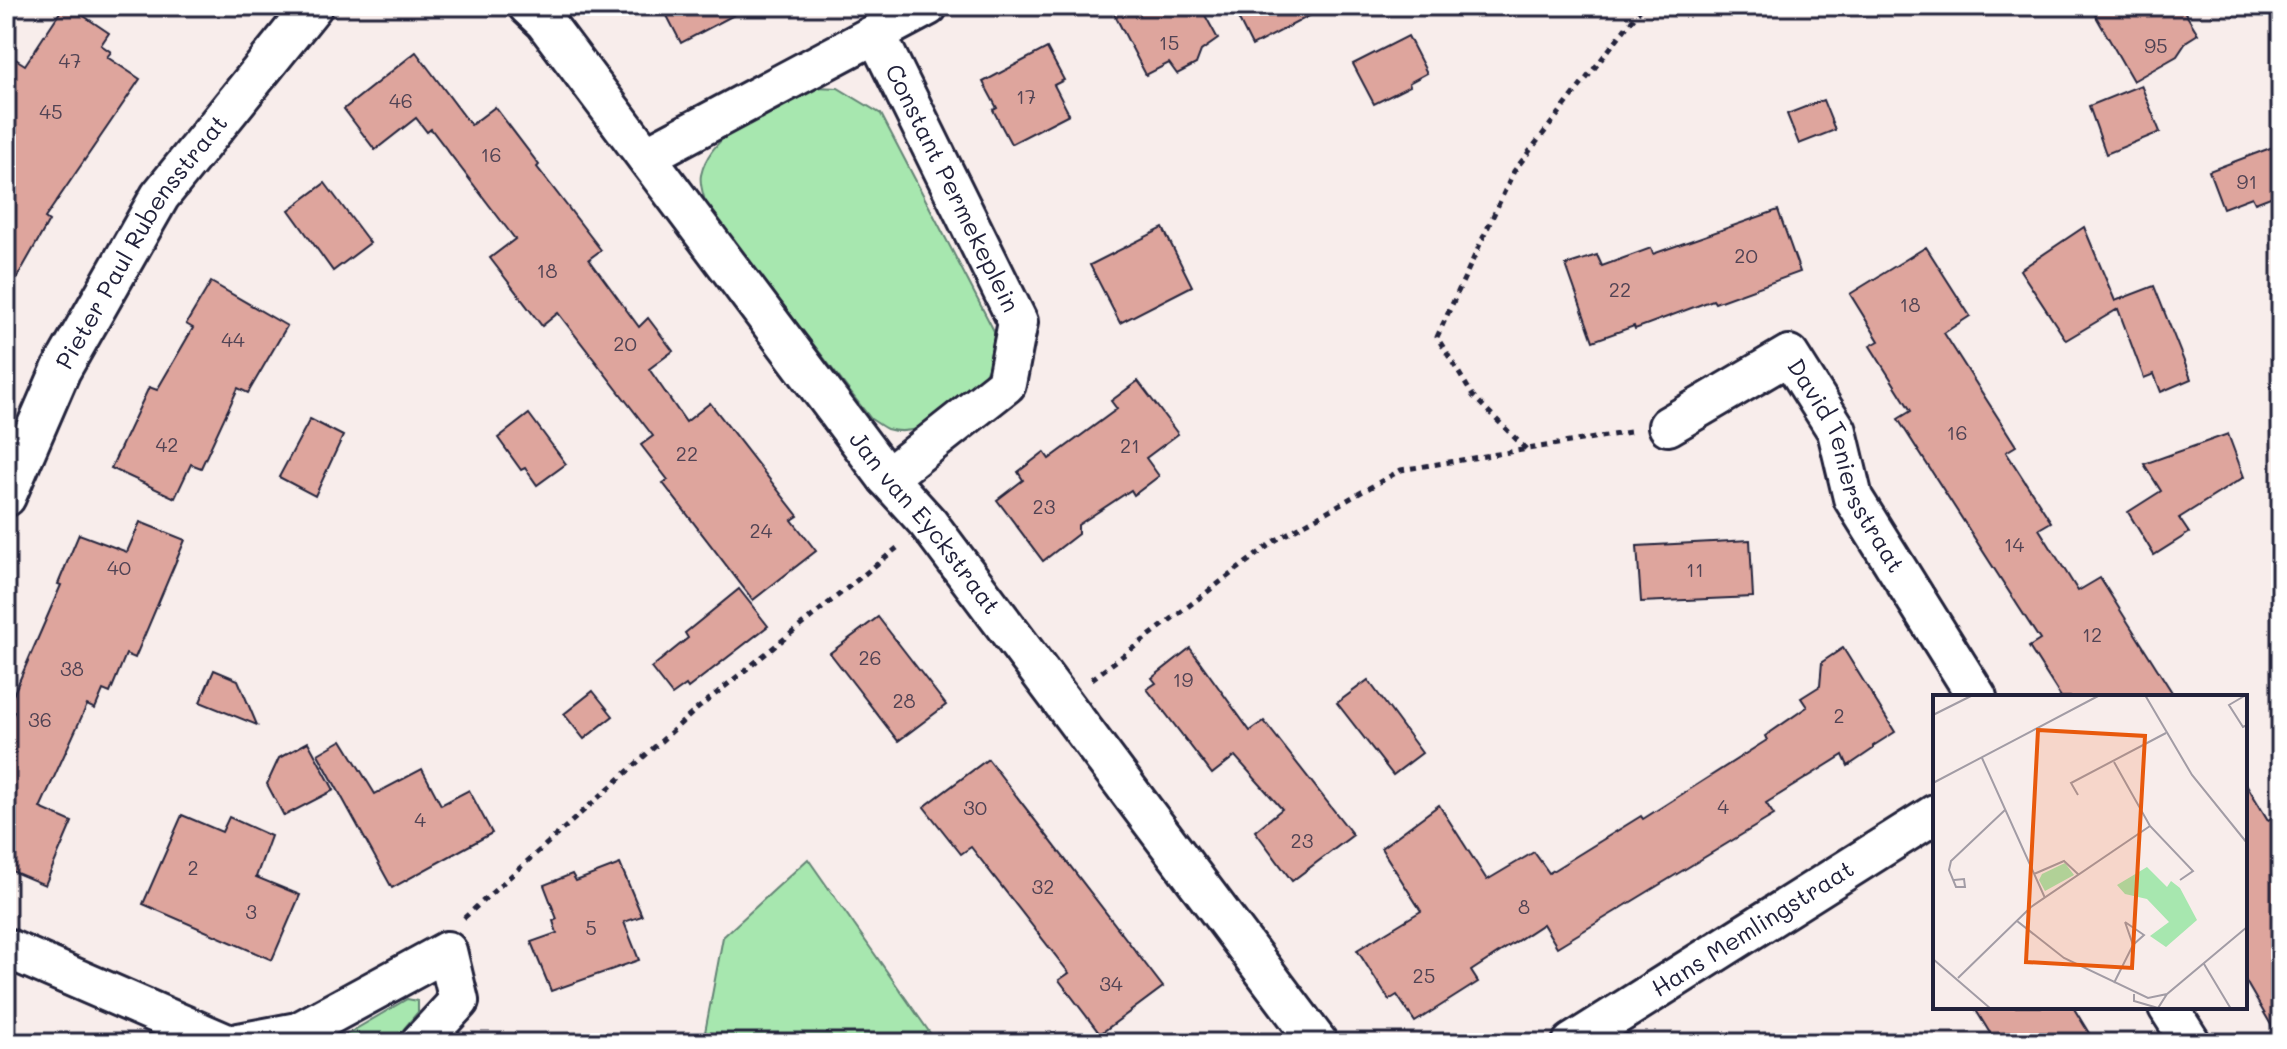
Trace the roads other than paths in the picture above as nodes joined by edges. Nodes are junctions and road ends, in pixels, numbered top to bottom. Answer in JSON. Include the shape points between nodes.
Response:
{"nodes":[{"id":1,"x":313,"y":6,"type":"edge"},
{"id":2,"x":528,"y":6,"type":"edge"},
{"id":3,"x":928,"y":6,"type":"edge"},
{"id":4,"x":876,"y":34,"type":"junction"},
{"id":5,"x":646,"y":156,"type":"junction"},
{"id":6,"x":1668,"y":426,"type":"road end"},
{"id":7,"x":887,"y":478,"type":"junction"},
{"id":8,"x":6,"y":497,"type":"edge"},
{"id":9,"x":1976,"y":695,"type":"edge"},
{"id":10,"x":1933,"y":815,"type":"edge"},
{"id":11,"x":6,"y":948,"type":"edge"},
{"id":12,"x":2169,"y":1009,"type":"edge"},
{"id":13,"x":225,"y":1043,"type":"edge"},
{"id":14,"x":239,"y":1043,"type":"edge"},
{"id":15,"x":420,"y":1043,"type":"edge"},
{"id":16,"x":1318,"y":1043,"type":"edge"},
{"id":17,"x":1572,"y":1043,"type":"edge"},
{"id":18,"x":2191,"y":1043,"type":"edge"}],
"edges":[{"from":1,"to":8,"type":"street","name":"Pieter Paul Rubensstraat","via":[[160,196],[61,370]]},
{"from":2,"to":5,"type":"street","name":"Jan van Eyckstraat"},
{"from":3,"to":4,"type":"street"},
{"from":4,"to":5,"type":"street"},
{"from":4,"to":7,"type":"street","name":"Constant Permekeplein","via":[[1018,322],[1006,384]]},
{"from":5,"to":7,"type":"street","name":"Jan van Eyckstraat"},
{"from":6,"to":9,"type":"street","name":"David Teniersstraat","via":[[1789,355],[1837,431],[1853,498]]},
{"from":7,"to":16,"type":"street","name":"Jan van Eyckstraat","via":[[928,523]]},
{"from":10,"to":17,"type":"street","name":"Hans Memlingstraat"},
{"from":11,"to":13,"type":"street"},
{"from":12,"to":18,"type":"street"},
{"from":14,"to":15,"type":"street","via":[[298,1032],[447,951],[459,1001]]}]}
